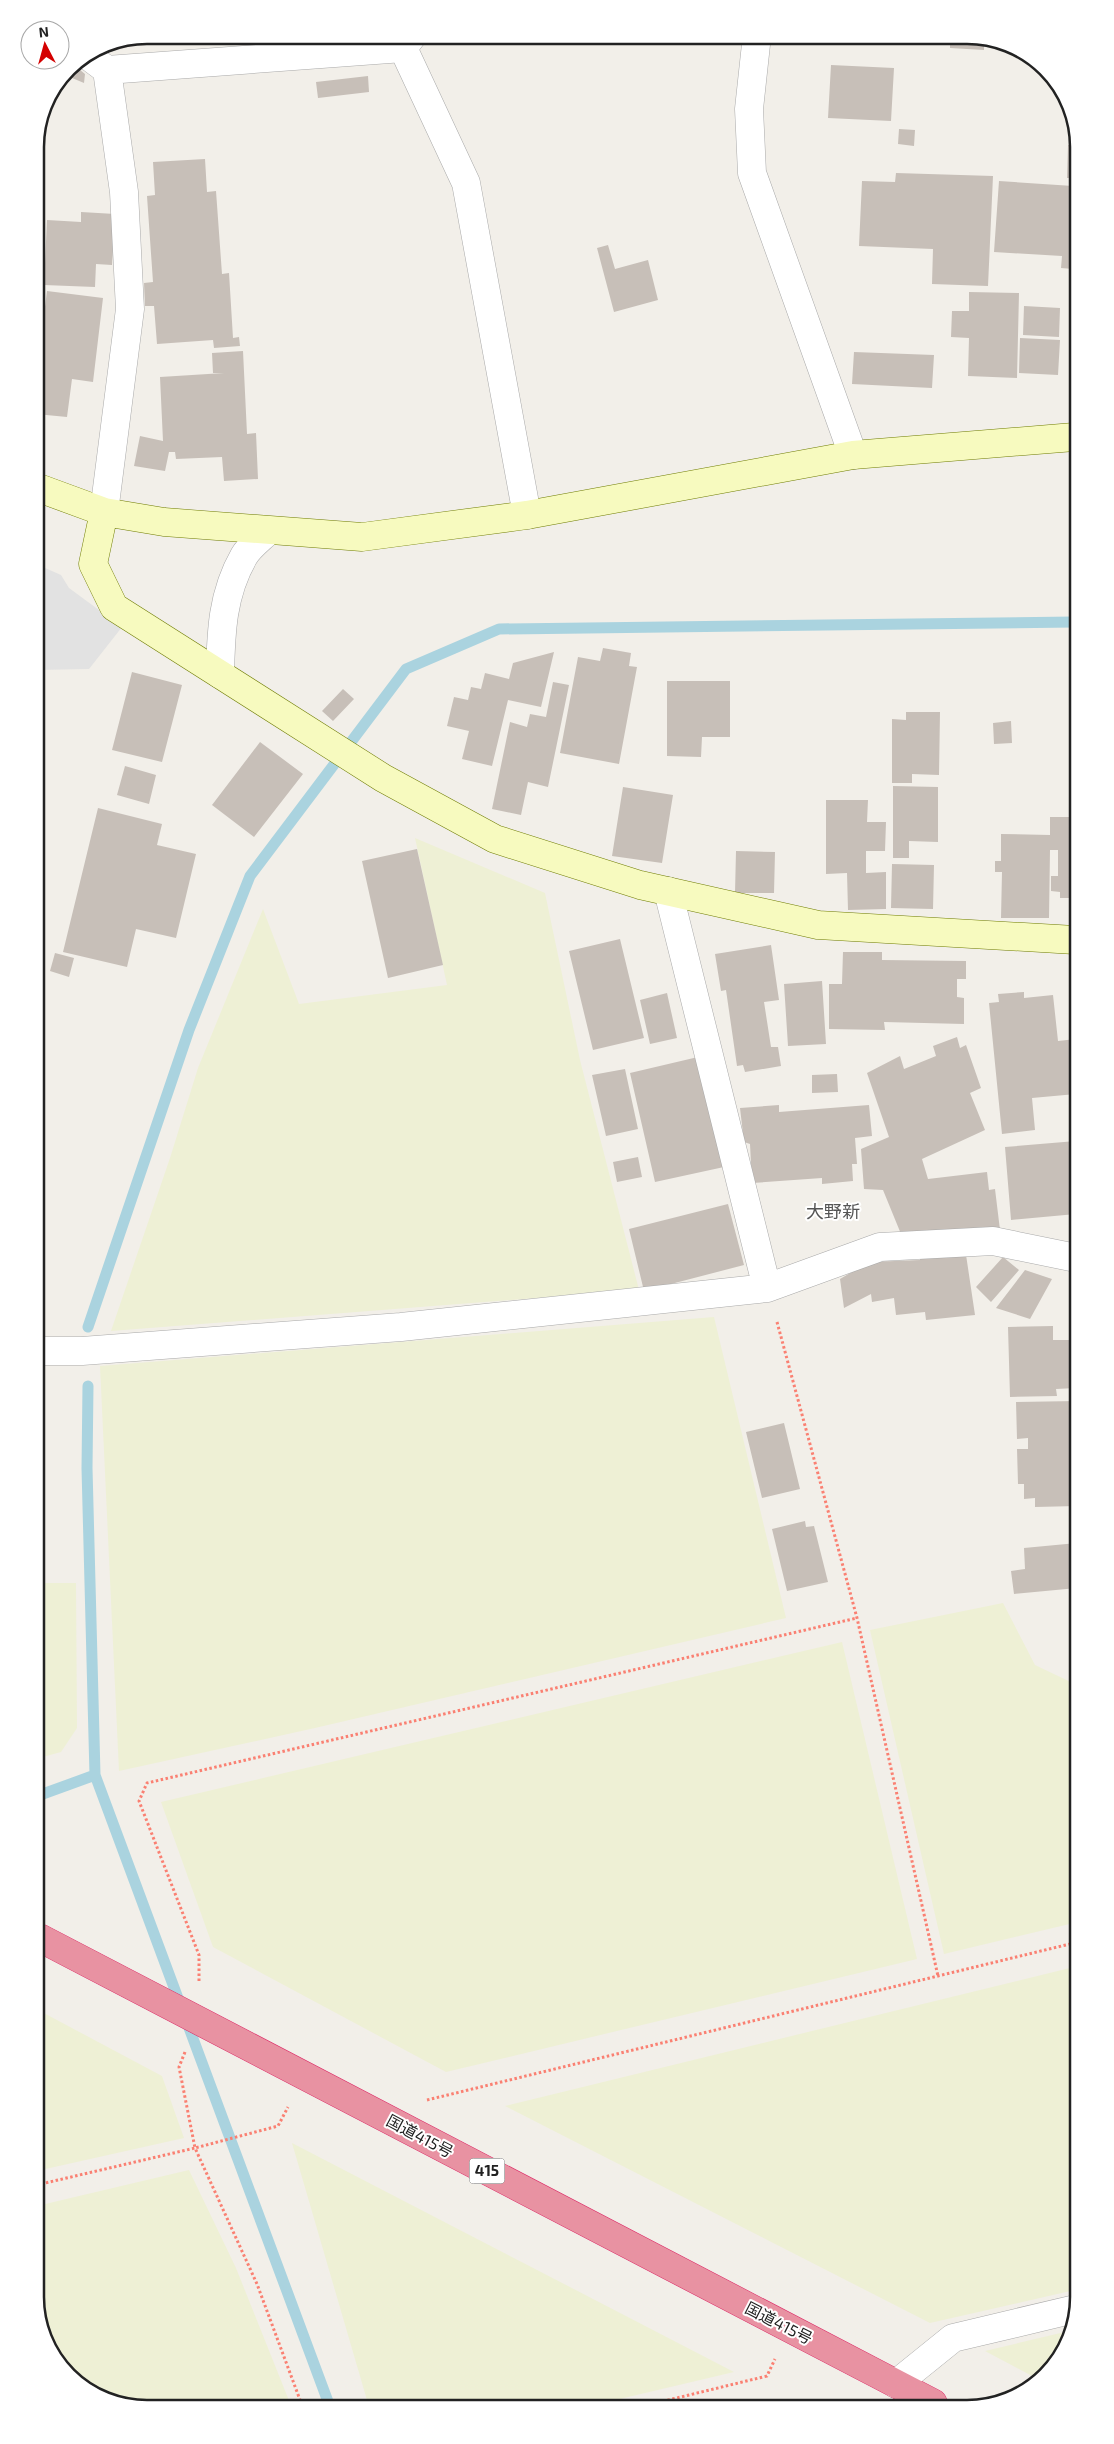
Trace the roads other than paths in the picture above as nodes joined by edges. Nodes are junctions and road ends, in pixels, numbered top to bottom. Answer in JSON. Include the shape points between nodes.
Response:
{"nodes":[{"id":1,"x":364,"y":44,"type":"edge"},
{"id":2,"x":409,"y":44,"type":"edge"},
{"id":3,"x":756,"y":44,"type":"edge"},
{"id":4,"x":97,"y":62,"type":"edge"},
{"id":5,"x":1070,"y":437,"type":"edge"},
{"id":6,"x":853,"y":455,"type":"junction"},
{"id":7,"x":44,"y":490,"type":"edge"},
{"id":8,"x":104,"y":512,"type":"junction"},
{"id":9,"x":527,"y":515,"type":"junction"},
{"id":10,"x":268,"y":531,"type":"junction"},
{"id":11,"x":220,"y":674,"type":"junction"},
{"id":12,"x":668,"y":891,"type":"junction"},
{"id":13,"x":1070,"y":940,"type":"edge"},
{"id":14,"x":1070,"y":1257,"type":"edge"},
{"id":15,"x":767,"y":1288,"type":"junction"},
{"id":16,"x":44,"y":1351,"type":"edge"},
{"id":17,"x":44,"y":1940,"type":"edge"},
{"id":18,"x":1069,"y":2311,"type":"edge"},
{"id":19,"x":896,"y":2384,"type":"junction"},
{"id":20,"x":926,"y":2400,"type":"edge"}],
"edges":[{"from":1,"to":4,"type":"street"},
{"from":2,"to":9,"type":"street","via":[[466,183]]},
{"from":3,"to":6,"type":"street","via":[[749,109],[752,173]]},
{"from":4,"to":8,"type":"street","via":[[124,192],[130,309]]},
{"from":5,"to":6,"type":"street"},
{"from":6,"to":9,"type":"street"},
{"from":7,"to":8,"type":"street"},
{"from":8,"to":10,"type":"street","via":[[164,522]]},
{"from":8,"to":11,"type":"street","via":[[93,564],[114,607]]},
{"from":9,"to":10,"type":"street","via":[[362,537]]},
{"from":10,"to":11,"type":"street","via":[[244,555],[224,606]]},
{"from":11,"to":12,"type":"street","via":[[383,778],[495,839]]},
{"from":12,"to":13,"type":"street","via":[[818,925]]},
{"from":12,"to":15,"type":"street"},
{"from":14,"to":15,"type":"street","via":[[993,1241],[880,1246]]},
{"from":15,"to":16,"type":"street","via":[[401,1327]]},
{"from":17,"to":19,"type":"highway","name":"国道415号","number":"415"},
{"from":18,"to":19,"type":"street","via":[[953,2338]]},
{"from":19,"to":20,"type":"highway","name":"国道415号","number":"415"}]}
